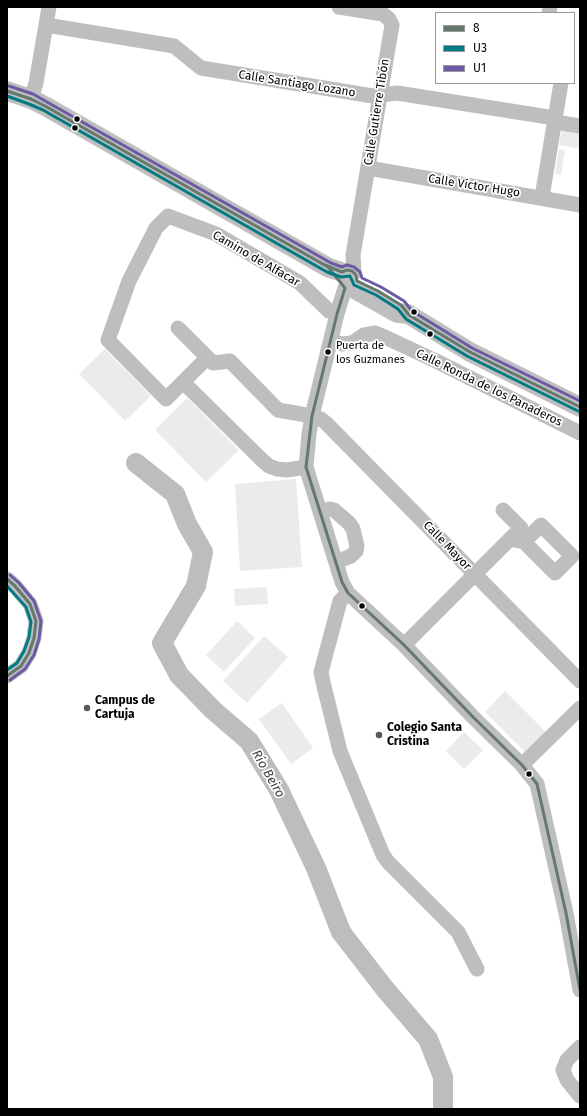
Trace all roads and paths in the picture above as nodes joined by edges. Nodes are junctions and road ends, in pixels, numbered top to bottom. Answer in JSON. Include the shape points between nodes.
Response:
{"nodes":[{"id":1,"x":49,"y":7,"type":"edge"},
{"id":2,"x":339,"y":7,"type":"edge"},
{"id":3,"x":46,"y":25,"type":"junction"},
{"id":4,"x":561,"y":84,"type":"edge"},
{"id":5,"x":7,"y":91,"type":"edge"},
{"id":6,"x":380,"y":96,"type":"junction"},
{"id":7,"x":31,"y":99,"type":"junction"},
{"id":8,"x":555,"y":120,"type":"junction"},
{"id":9,"x":580,"y":126,"type":"edge"},
{"id":10,"x":368,"y":168,"type":"junction"},
{"id":11,"x":542,"y":197,"type":"junction"},
{"id":12,"x":580,"y":204,"type":"edge"},
{"id":13,"x":346,"y":282,"type":"junction"},
{"id":14,"x":178,"y":328,"type":"dead end"},
{"id":15,"x":330,"y":341,"type":"junction"},
{"id":16,"x":207,"y":358,"type":"junction"},
{"id":17,"x":183,"y":382,"type":"junction"},
{"id":18,"x":580,"y":407,"type":"edge"},
{"id":19,"x":312,"y":416,"type":"junction"},
{"id":20,"x":580,"y":433,"type":"edge"},
{"id":21,"x":306,"y":467,"type":"junction"},
{"id":22,"x":503,"y":510,"type":"dead end"},
{"id":23,"x":320,"y":512,"type":"junction"},
{"id":24,"x":336,"y":562,"type":"junction"},
{"id":25,"x":475,"y":575,"type":"junction"},
{"id":26,"x":7,"y":579,"type":"edge"},
{"id":27,"x":348,"y":593,"type":"junction"},
{"id":28,"x":404,"y":645,"type":"junction"},
{"id":29,"x":7,"y":676,"type":"edge"},
{"id":30,"x":580,"y":681,"type":"edge"},
{"id":31,"x":580,"y":708,"type":"edge"},
{"id":32,"x":522,"y":765,"type":"junction"},
{"id":33,"x":477,"y":969,"type":"dead end"},
{"id":34,"x":580,"y":990,"type":"edge"},
{"id":35,"x":580,"y":1047,"type":"edge"},
{"id":36,"x":580,"y":1096,"type":"edge"}],
"edges":[{"from":1,"to":3,"type":"street"},
{"from":2,"to":6,"type":"street","name":"Calle Gutierre Tibón","via":[[383,14],[392,25]]},
{"from":3,"to":6,"type":"street","name":"Calle Santiago Lozano","via":[[174,46],[201,68]]},
{"from":3,"to":7,"type":"street"},
{"from":4,"to":8,"type":"street"},
{"from":5,"to":7,"type":"main road","name":"Camino de Alfacar"},
{"from":6,"to":8,"type":"street","name":"Calle Santiago Lozano","via":[[397,93]]},
{"from":6,"to":10,"type":"street","name":"Calle Gutierre Tibón"},
{"from":7,"to":13,"type":"main road","name":"Camino de Alfacar"},
{"from":8,"to":9,"type":"street","name":"Calle Santiago Lozano"},
{"from":8,"to":11,"type":"street"},
{"from":10,"to":11,"type":"street","name":"Calle Víctor Hugo"},
{"from":10,"to":13,"type":"street","name":"Calle Gutierre Tibón"},
{"from":11,"to":12,"type":"street","name":"Calle Víctor Hugo"},
{"from":13,"to":15,"type":"street","name":"Calle Gutierre Tibón"},
{"from":13,"to":17,"type":"street","name":"Camino de Alfacar","via":[[329,311],[300,283],[216,234],[168,216],[156,228],[130,281],[108,340],[166,399]]},
{"from":13,"to":18,"type":"main road","name":"Camino de Alfacar","via":[[397,313],[408,314],[470,352]]},
{"from":14,"to":16,"type":"street"},
{"from":15,"to":19,"type":"street","name":"Calle Gutierre Tibón"},
{"from":15,"to":20,"type":"street","name":"Calle Ronda de los Panaderos","via":[[343,344],[375,333]]},
{"from":16,"to":17,"type":"street"},
{"from":16,"to":19,"type":"street","via":[[213,363],[230,361],[278,410]]},
{"from":17,"to":21,"type":"street","via":[[269,466],[287,470]]},
{"from":19,"to":21,"type":"street","name":"Calle Gutierre Tibón"},
{"from":19,"to":25,"type":"street","name":"Calle Mayor","via":[[326,423]]},
{"from":21,"to":23,"type":"street"},
{"from":22,"to":25,"type":"street","via":[[521,528],[517,540]]},
{"from":23,"to":24,"type":"street"},
{"from":23,"to":24,"type":"street","via":[[334,510],[353,529],[356,551]]},
{"from":24,"to":27,"type":"street"},
{"from":25,"to":28,"type":"street"},
{"from":25,"to":30,"type":"street","name":"Calle Mayor"},
{"from":26,"to":29,"type":"street","via":[[30,604],[36,621],[29,653],[21,666]]},
{"from":27,"to":28,"type":"street"},
{"from":27,"to":33,"type":"street","via":[[340,601],[322,672],[340,751],[383,855],[458,932]]},
{"from":28,"to":32,"type":"street"},
{"from":31,"to":32,"type":"street"},
{"from":32,"to":34,"type":"street","via":[[537,784],[542,800]]},
{"from":35,"to":36,"type":"street","via":[[567,1060],[563,1070],[567,1080]]}]}
